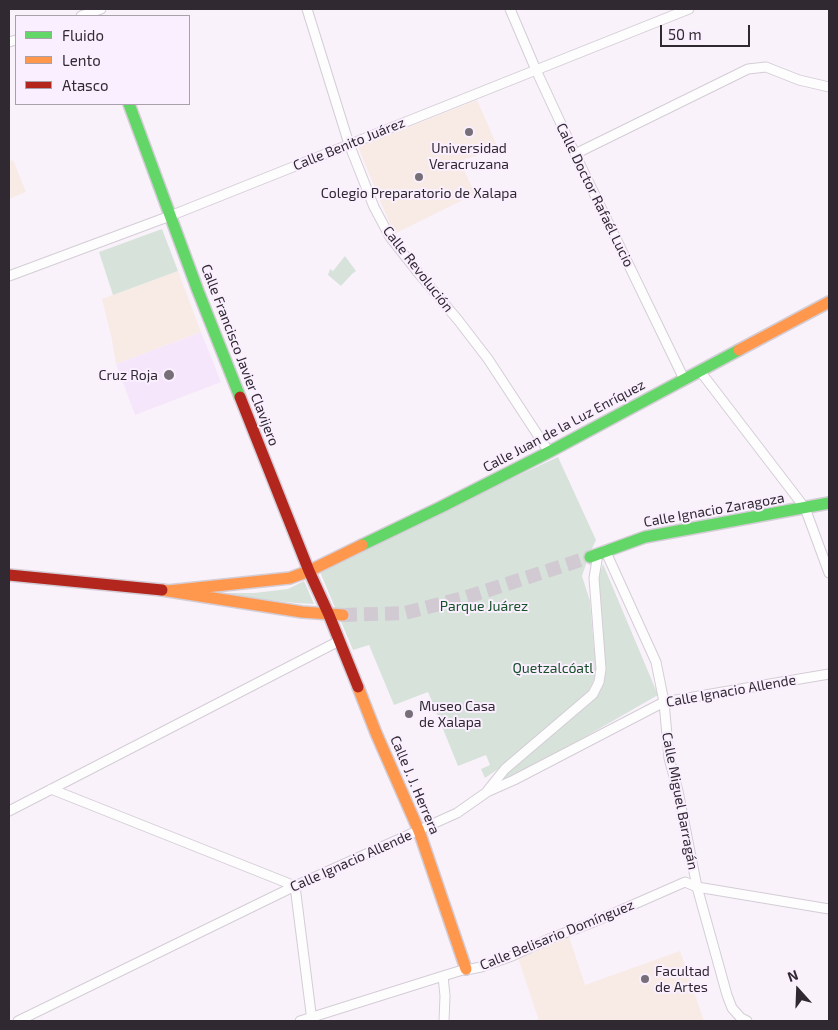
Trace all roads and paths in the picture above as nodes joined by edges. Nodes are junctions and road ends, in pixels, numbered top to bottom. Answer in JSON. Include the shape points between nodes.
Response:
{"nodes":[{"id":1,"x":307,"y":9,"type":"edge"},
{"id":2,"x":510,"y":9,"type":"edge"},
{"id":3,"x":686,"y":9,"type":"edge"},
{"id":4,"x":96,"y":11,"type":"edge"},
{"id":5,"x":84,"y":15,"type":"edge"},
{"id":6,"x":536,"y":70,"type":"junction"},
{"id":7,"x":829,"y":87,"type":"edge"},
{"id":8,"x":128,"y":105,"type":"edge"},
{"id":9,"x":349,"y":144,"type":"junction"},
{"id":10,"x":574,"y":154,"type":"junction"},
{"id":11,"x":170,"y":216,"type":"junction"},
{"id":12,"x":9,"y":276,"type":"edge"},
{"id":13,"x":829,"y":302,"type":"edge"},
{"id":14,"x":700,"y":371,"type":"junction"},
{"id":15,"x":684,"y":379,"type":"junction"},
{"id":16,"x":549,"y":452,"type":"junction"},
{"id":17,"x":829,"y":503,"type":"edge"},
{"id":18,"x":805,"y":508,"type":"junction"},
{"id":19,"x":597,"y":555,"type":"junction"},
{"id":20,"x":309,"y":571,"type":"junction"},
{"id":21,"x":829,"y":573,"type":"edge"},
{"id":22,"x":9,"y":575,"type":"edge"},
{"id":23,"x":168,"y":591,"type":"junction"},
{"id":24,"x":329,"y":615,"type":"junction"},
{"id":25,"x":343,"y":616,"type":"tunnel mouth"},
{"id":26,"x":339,"y":641,"type":"junction"},
{"id":27,"x":829,"y":674,"type":"edge"},
{"id":28,"x":664,"y":702,"type":"junction"},
{"id":29,"x":51,"y":790,"type":"junction"},
{"id":30,"x":487,"y":792,"type":"junction"},
{"id":31,"x":9,"y":811,"type":"edge"},
{"id":32,"x":419,"y":830,"type":"junction"},
{"id":33,"x":295,"y":886,"type":"junction"},
{"id":34,"x":697,"y":888,"type":"junction"},
{"id":35,"x":829,"y":909,"type":"edge"},
{"id":36,"x":466,"y":969,"type":"junction"},
{"id":37,"x":443,"y":976,"type":"junction"},
{"id":38,"x":312,"y":1020,"type":"edge"},
{"id":39,"x":18,"y":1021,"type":"edge"},
{"id":40,"x":300,"y":1021,"type":"edge"},
{"id":41,"x":444,"y":1021,"type":"edge"},
{"id":42,"x":747,"y":1021,"type":"edge"}],
"edges":[{"from":1,"to":9,"type":"street","name":"Calle Revolución"},
{"from":2,"to":6,"type":"street","name":"Calle Doctor Rafaél Lucio"},
{"from":3,"to":6,"type":"street","name":"Calle Benito Juárez"},
{"from":4,"to":5,"type":"street"},
{"from":6,"to":9,"type":"street","name":"Calle Benito Juárez"},
{"from":6,"to":10,"type":"street","name":"Calle Doctor Rafaél Lucio"},
{"from":7,"to":10,"type":"street","via":[[766,67],[748,69]]},
{"from":8,"to":11,"type":"main road","name":"Calle Francisco Javier Clavijero"},
{"from":9,"to":11,"type":"street","name":"Calle Benito Juárez"},
{"from":9,"to":16,"type":"street","name":"Calle Revolución","via":[[374,207],[390,237],[488,359]]},
{"from":10,"to":15,"type":"street","name":"Calle Doctor Rafaél Lucio"},
{"from":11,"to":12,"type":"street","name":"Calle Benito Juárez"},
{"from":11,"to":20,"type":"main road","name":"Calle Francisco Javier Clavijero"},
{"from":13,"to":14,"type":"main road","name":"Calle Juan de la Luz Enríquez"},
{"from":14,"to":15,"type":"main road","name":"Calle Juan de la Luz Enríquez"},
{"from":14,"to":18,"type":"street"},
{"from":15,"to":16,"type":"main road","name":"Calle Juan de la Luz Enríquez"},
{"from":16,"to":20,"type":"main road","name":"Calle Juan de la Luz Enríquez"},
{"from":17,"to":18,"type":"main road","name":"Calle Ignacio Zaragoza"},
{"from":18,"to":19,"type":"main road","name":"Calle Ignacio Zaragoza","via":[[645,537]]},
{"from":18,"to":21,"type":"street"},
{"from":19,"to":28,"type":"street","name":"Calle Miguel Barragán","via":[[656,662]]},
{"from":19,"to":30,"type":"street","via":[[594,578],[601,669],[599,682],[593,694],[505,769]]},
{"from":20,"to":23,"type":"main road","name":"Calle Juan de la Luz Enríquez","via":[[290,578]]},
{"from":20,"to":24,"type":"main road","name":"Calle Francisco Javier Clavijero"},
{"from":22,"to":23,"type":"main road"},
{"from":23,"to":24,"type":"main road"},
{"from":24,"to":25,"type":"main road"},
{"from":24,"to":26,"type":"main road","name":"Calle J. J. Herrera"},
{"from":26,"to":29,"type":"street"},
{"from":26,"to":32,"type":"main road","name":"Calle J. J. Herrera"},
{"from":27,"to":28,"type":"street","name":"Calle Ignacio Allende"},
{"from":28,"to":30,"type":"street","name":"Calle Ignacio Allende"},
{"from":28,"to":34,"type":"street","name":"Calle Miguel Barragán","via":[[670,758]]},
{"from":29,"to":31,"type":"street"},
{"from":29,"to":33,"type":"street"},
{"from":30,"to":32,"type":"street","name":"Calle Ignacio Allende","via":[[456,813]]},
{"from":32,"to":33,"type":"street","name":"Calle Ignacio Allende"},
{"from":32,"to":36,"type":"main road","name":"Calle J. J. Herrera"},
{"from":33,"to":38,"type":"street"},
{"from":33,"to":39,"type":"street","name":"Calle Ignacio Allende"},
{"from":34,"to":35,"type":"street","name":"Calle Belisario Domínguez"},
{"from":34,"to":36,"type":"street","name":"Calle Belisario Domínguez","via":[[685,882],[512,956]]},
{"from":34,"to":42,"type":"street","name":"Calle Miguel Barragán","via":[[726,995],[732,1008]]},
{"from":36,"to":37,"type":"street","name":"Calle Belisario Domínguez"},
{"from":37,"to":38,"type":"street","name":"Calle Belisario Domínguez"},
{"from":37,"to":41,"type":"street"},
{"from":38,"to":40,"type":"street","name":"Calle Belisario Domínguez"}]}
